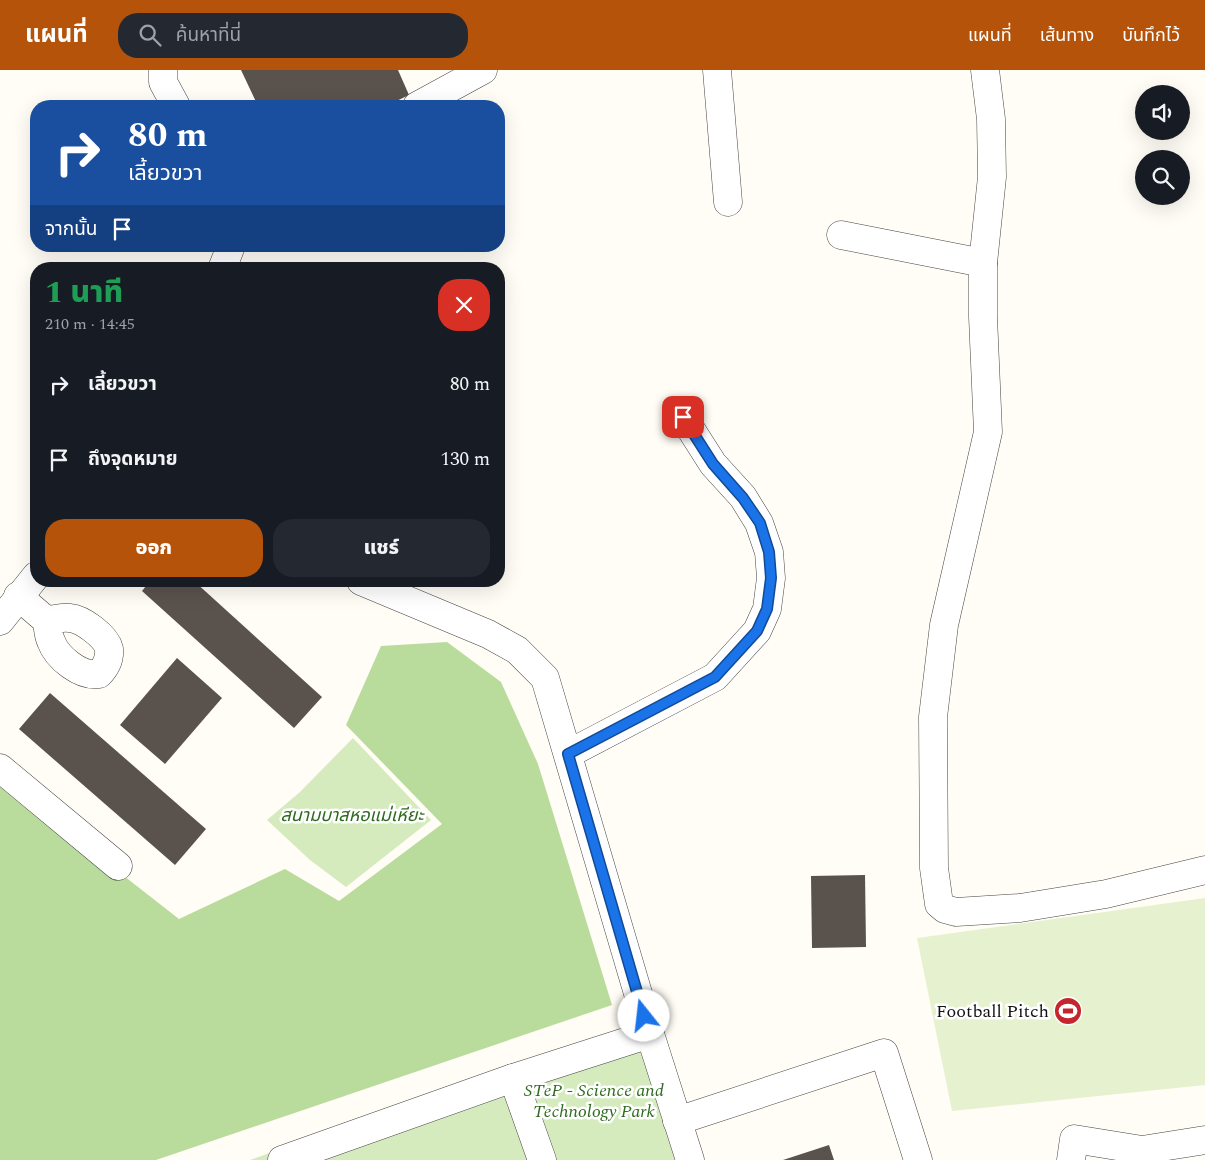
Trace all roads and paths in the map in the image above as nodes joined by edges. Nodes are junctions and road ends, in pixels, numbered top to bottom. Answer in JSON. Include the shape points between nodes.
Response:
{"nodes":[{"id":1,"x":163,"y":70,"type":"edge"},
{"id":2,"x":483,"y":70,"type":"edge"},
{"id":3,"x":717,"y":70,"type":"edge"},
{"id":4,"x":985,"y":70,"type":"edge"},
{"id":5,"x":173,"y":100,"type":"edge"},
{"id":6,"x":428,"y":100,"type":"edge"},
{"id":7,"x":728,"y":202,"type":"dead end"},
{"id":8,"x":841,"y":235,"type":"dead end"},
{"id":9,"x":983,"y":263,"type":"junction"},
{"id":10,"x":683,"y":417,"type":"dead end"},
{"id":11,"x":30,"y":583,"type":"edge"},
{"id":12,"x":375,"y":587,"type":"edge"},
{"id":13,"x":18,"y":596,"type":"junction"},
{"id":14,"x":0,"y":621,"type":"edge"},
{"id":15,"x":47,"y":621,"type":"dead end"},
{"id":16,"x":568,"y":754,"type":"junction"},
{"id":17,"x":0,"y":768,"type":"edge"},
{"id":18,"x":118,"y":866,"type":"dead end"},
{"id":19,"x":1205,"y":870,"type":"edge"},
{"id":20,"x":650,"y":1034,"type":"junction"},
{"id":21,"x":513,"y":1078,"type":"junction"},
{"id":22,"x":677,"y":1121,"type":"junction"},
{"id":23,"x":1205,"y":1140,"type":"edge"},
{"id":24,"x":1141,"y":1155,"type":"edge"},
{"id":25,"x":282,"y":1160,"type":"edge"},
{"id":26,"x":542,"y":1160,"type":"edge"},
{"id":27,"x":690,"y":1160,"type":"edge"},
{"id":28,"x":918,"y":1160,"type":"edge"},
{"id":29,"x":1071,"y":1160,"type":"edge"}],
"edges":[{"from":1,"to":5,"type":"street","via":[[163,82]]},
{"from":2,"to":6,"type":"street"},
{"from":3,"to":7,"type":"street"},
{"from":4,"to":9,"type":"street","via":[[991,119],[992,177]]},
{"from":8,"to":9,"type":"street"},
{"from":9,"to":19,"type":"street","via":[[988,432],[944,625],[933,717],[934,868],[939,904],[956,912],[1020,908],[1106,894]]},
{"from":10,"to":16,"type":"street","via":[[713,464],[760,523],[769,552],[771,578],[767,609],[757,631],[715,677]]},
{"from":11,"to":13,"type":"street"},
{"from":12,"to":16,"type":"street","via":[[488,634],[517,650],[545,678]]},
{"from":13,"to":14,"type":"street"},
{"from":13,"to":15,"type":"street"},
{"from":16,"to":20,"type":"street"},
{"from":17,"to":18,"type":"street"},
{"from":20,"to":21,"type":"street"},
{"from":20,"to":22,"type":"street"},
{"from":21,"to":25,"type":"street"},
{"from":21,"to":26,"type":"street"},
{"from":22,"to":27,"type":"street"},
{"from":22,"to":28,"type":"street","via":[[884,1053]]},
{"from":23,"to":24,"type":"street"},
{"from":24,"to":29,"type":"street","via":[[1074,1139]]}]}
